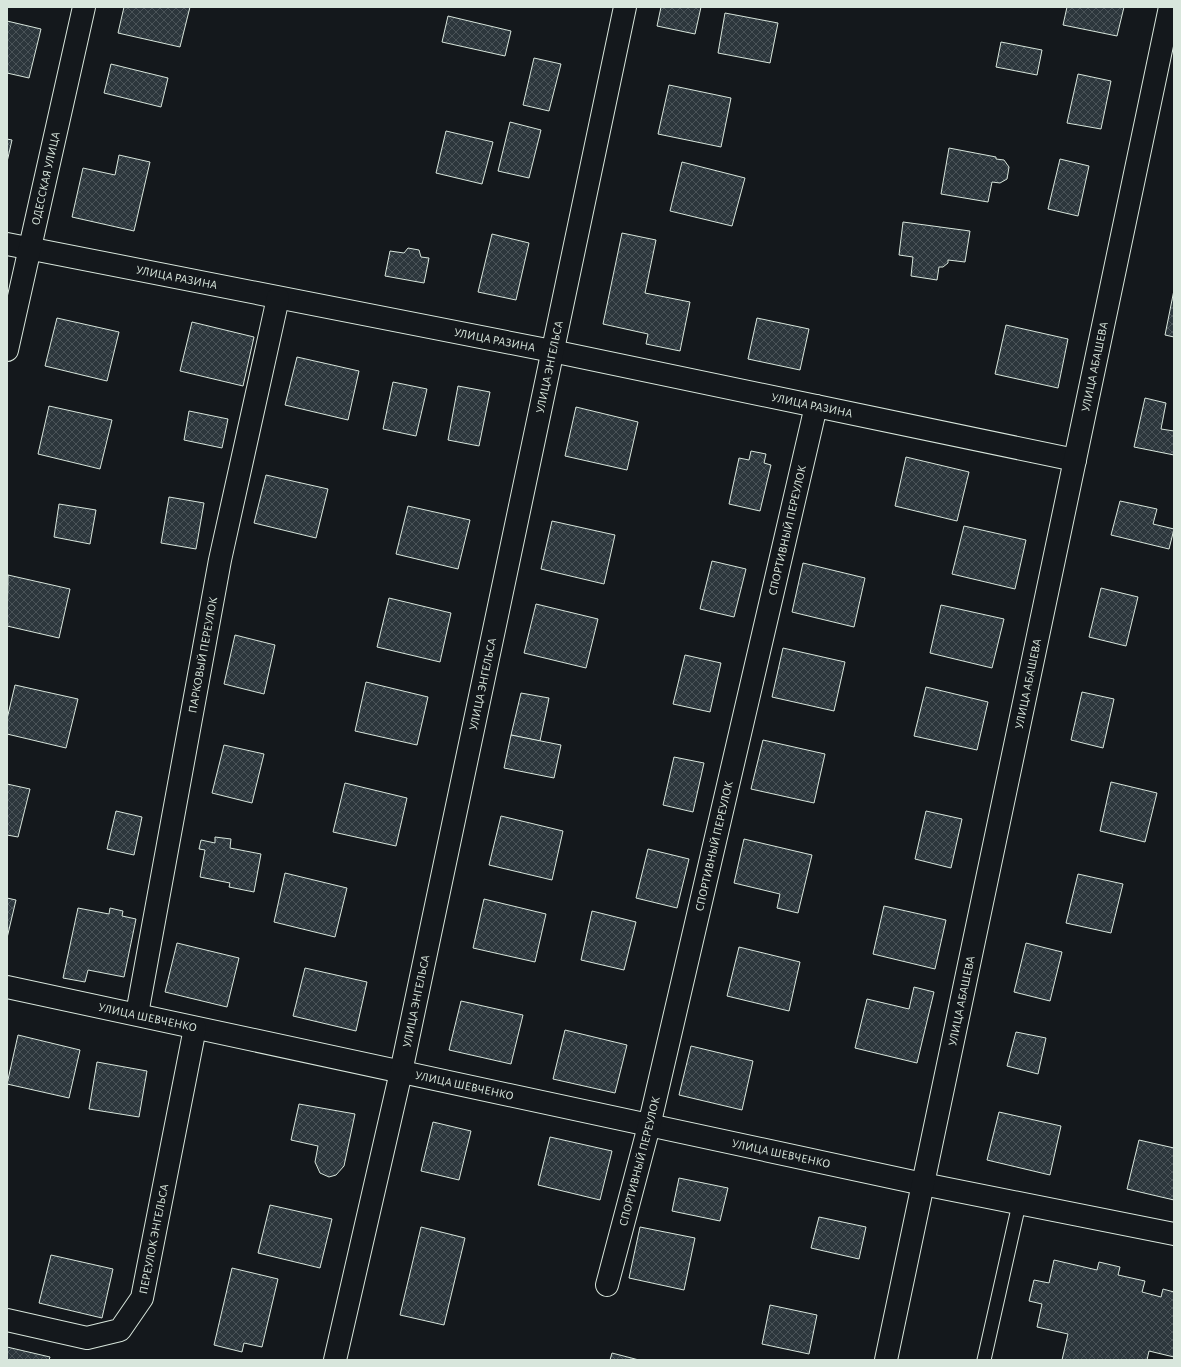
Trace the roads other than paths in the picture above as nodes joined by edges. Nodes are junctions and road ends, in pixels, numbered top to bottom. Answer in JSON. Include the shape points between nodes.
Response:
{"nodes":[{"id":1,"x":84,"y":7,"type":"edge"},
{"id":2,"x":625,"y":7,"type":"edge"},
{"id":3,"x":1170,"y":7,"type":"edge"},
{"id":4,"x":7,"y":244,"type":"edge"},
{"id":5,"x":30,"y":249,"type":"junction"},
{"id":6,"x":278,"y":298,"type":"junction"},
{"id":7,"x":7,"y":350,"type":"edge"},
{"id":8,"x":552,"y":351,"type":"junction"},
{"id":9,"x":816,"y":406,"type":"junction"},
{"id":10,"x":1075,"y":460,"type":"junction"},
{"id":11,"x":7,"y":987,"type":"edge"},
{"id":12,"x":137,"y":1014,"type":"junction"},
{"id":13,"x":195,"y":1028,"type":"junction"},
{"id":14,"x":401,"y":1072,"type":"junction"},
{"id":15,"x":648,"y":1126,"type":"junction"},
{"id":16,"x":923,"y":1184,"type":"junction"},
{"id":17,"x":1019,"y":1204,"type":"junction"},
{"id":18,"x":1174,"y":1234,"type":"edge"},
{"id":19,"x":607,"y":1286,"type":"dead end"},
{"id":20,"x":7,"y":1320,"type":"edge"},
{"id":21,"x":335,"y":1360,"type":"edge"},
{"id":22,"x":886,"y":1360,"type":"edge"},
{"id":23,"x":984,"y":1360,"type":"edge"}],
"edges":[{"from":1,"to":5,"type":"street","name":"ОДЕССКАЯ УЛИЦА"},
{"from":2,"to":8,"type":"street","name":"УЛИЦА ЭНГЕЛЬСА"},
{"from":3,"to":10,"type":"street","name":"УЛИЦА АБАШЕВА"},
{"from":4,"to":5,"type":"street","name":"УЛИЦА РАЗИНА"},
{"from":5,"to":6,"type":"street","name":"УЛИЦА РАЗИНА"},
{"from":5,"to":7,"type":"street","name":"ОДЕССКАЯ УЛИЦА"},
{"from":6,"to":8,"type":"street","name":"УЛИЦА РАЗИНА"},
{"from":6,"to":12,"type":"street","name":"ПАРКОВЫЙ ПЕРЕУЛОК","via":[[220,560]]},
{"from":8,"to":9,"type":"street","name":"УЛИЦА РАЗИНА"},
{"from":8,"to":14,"type":"street","name":"УЛИЦА ЭНГЕЛЬСА"},
{"from":9,"to":10,"type":"street","name":"УЛИЦА РАЗИНА"},
{"from":9,"to":15,"type":"street","name":"СПОРТИВНЫЙ ПЕРЕУЛОК"},
{"from":10,"to":16,"type":"street","name":"УЛИЦА АБАШЕВА"},
{"from":11,"to":12,"type":"street","name":"УЛИЦА ШЕВЧЕНКО"},
{"from":12,"to":13,"type":"street","name":"УЛИЦА ШЕВЧЕНКО"},
{"from":13,"to":14,"type":"street","name":"УЛИЦА ШЕВЧЕНКО"},
{"from":13,"to":20,"type":"street","name":"ПЕРЕУЛОК ЭНГЕЛЬСА","via":[[142,1298],[120,1330],[87,1338]]},
{"from":14,"to":15,"type":"street","name":"УЛИЦА ШЕВЧЕНКО"},
{"from":14,"to":21,"type":"street","name":"УЛИЦА ЭНГЕЛЬСА"},
{"from":15,"to":16,"type":"street","name":"УЛИЦА ШЕВЧЕНКО"},
{"from":15,"to":19,"type":"street","name":"СПОРТИВНЫЙ ПЕРЕУЛОК"},
{"from":16,"to":17,"type":"street","name":"УЛИЦА ШЕВЧЕНКО"},
{"from":16,"to":22,"type":"street","name":"УЛИЦА АБАШЕВА"},
{"from":17,"to":18,"type":"street","name":"УЛИЦА ШЕВЧЕНКО"},
{"from":17,"to":23,"type":"lane"}]}
